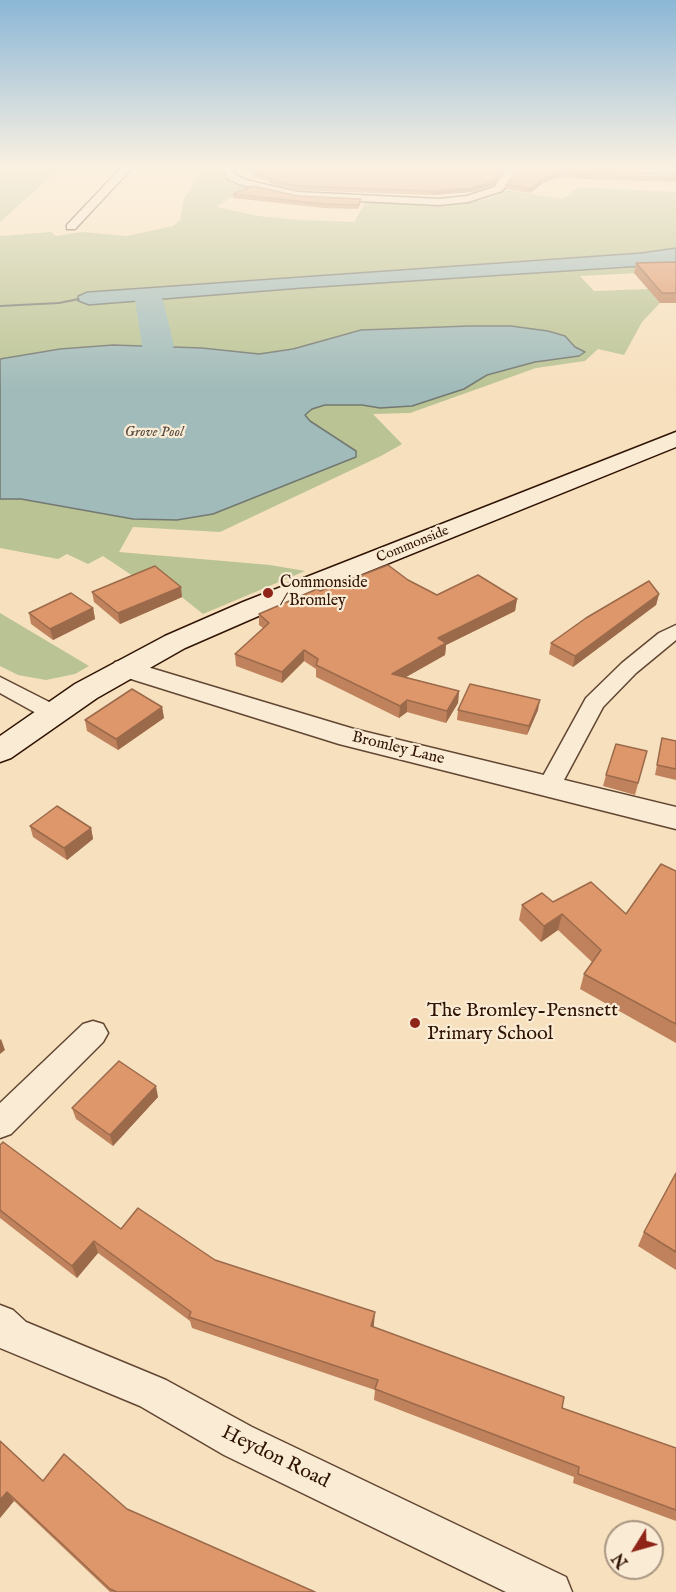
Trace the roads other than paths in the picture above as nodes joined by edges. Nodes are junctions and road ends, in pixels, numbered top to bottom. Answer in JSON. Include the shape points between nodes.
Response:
{"nodes":[{"id":1,"x":676,"y":439,"type":"edge"},
{"id":2,"x":676,"y":631,"type":"edge"},
{"id":3,"x":124,"y":668,"type":"junction"},
{"id":4,"x":0,"y":684,"type":"edge"},
{"id":5,"x":53,"y":713,"type":"junction"},
{"id":6,"x":0,"y":751,"type":"edge"},
{"id":7,"x":549,"y":786,"type":"junction"},
{"id":8,"x":676,"y":818,"type":"edge"},
{"id":9,"x":93,"y":1033,"type":"dead end"},
{"id":10,"x":0,"y":1124,"type":"edge"},
{"id":11,"x":0,"y":1323,"type":"edge"},
{"id":12,"x":551,"y":1592,"type":"edge"}],
"edges":[{"from":1,"to":3,"type":"main road","name":"Commonside","via":[[252,608]]},
{"from":2,"to":7,"type":"street","via":[[628,668],[594,703]]},
{"from":3,"to":5,"type":"main road","name":"Commonside"},
{"from":3,"to":7,"type":"street","name":"Bromley Lane","via":[[349,736]]},
{"from":4,"to":5,"type":"street"},
{"from":5,"to":6,"type":"main road","name":"Commonside"},
{"from":7,"to":8,"type":"street","name":"Bromley Lane"},
{"from":9,"to":10,"type":"street"},
{"from":11,"to":12,"type":"street","name":"Heydon Road","via":[[13,1335],[153,1393],[238,1441]]}]}
